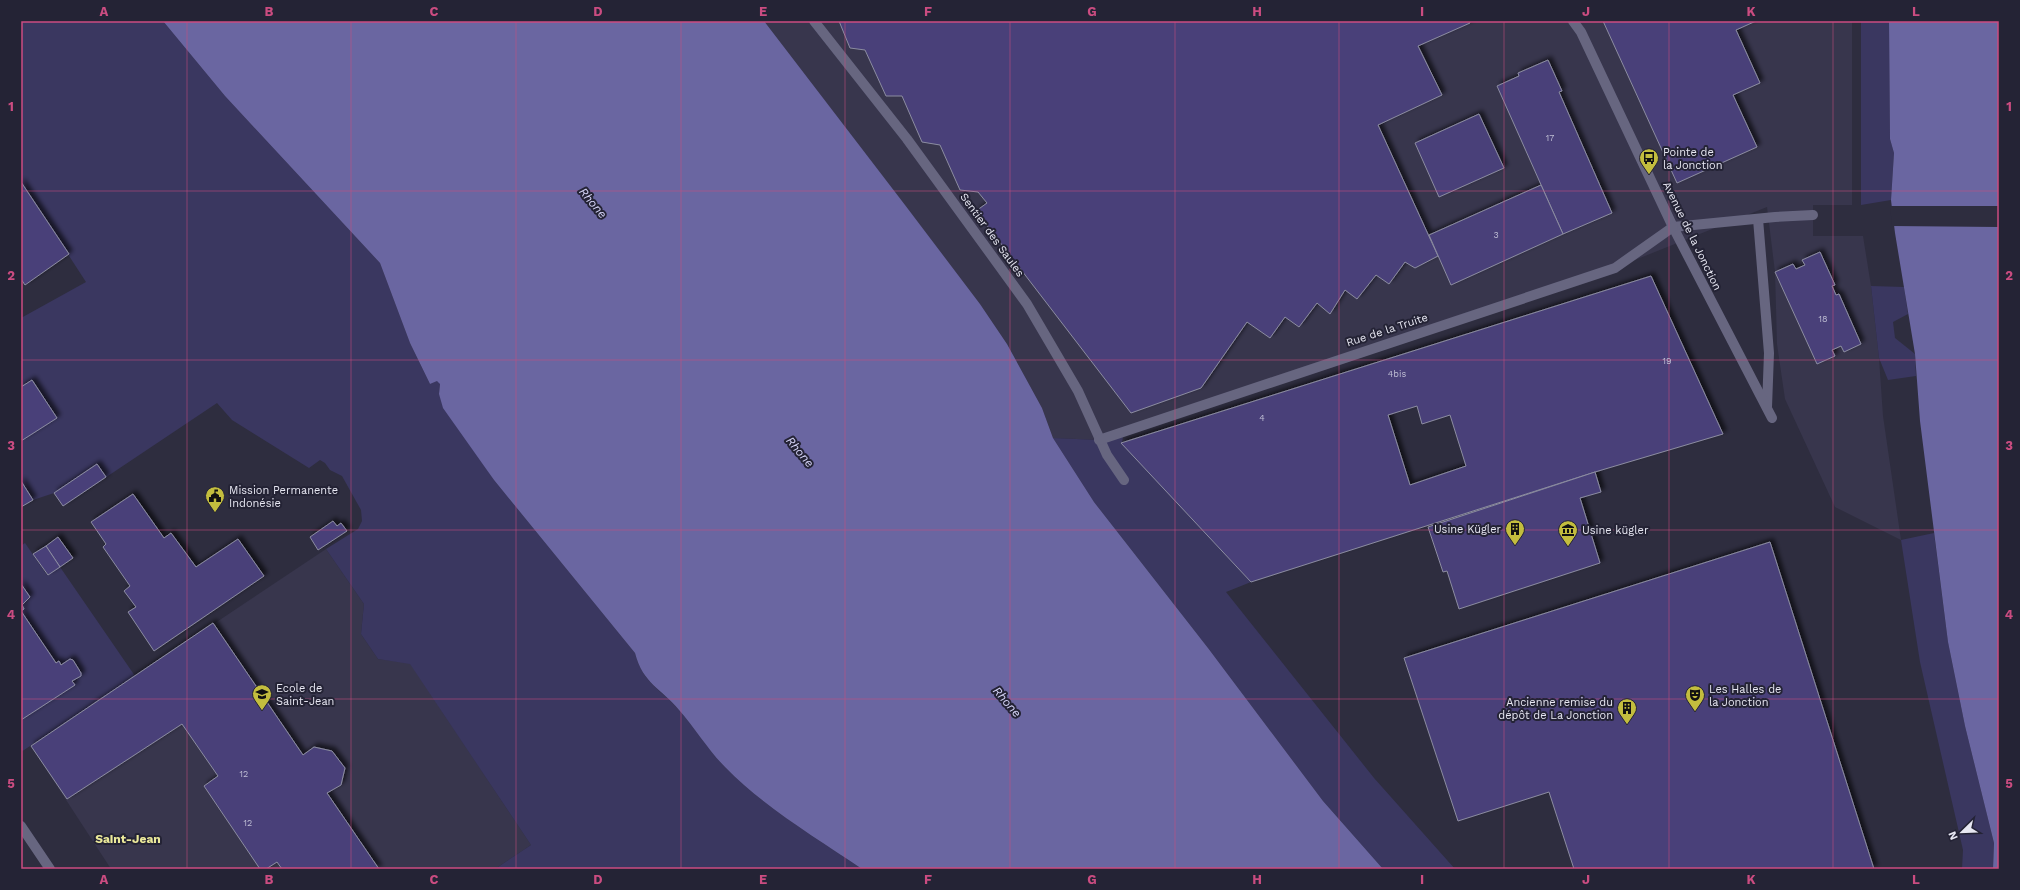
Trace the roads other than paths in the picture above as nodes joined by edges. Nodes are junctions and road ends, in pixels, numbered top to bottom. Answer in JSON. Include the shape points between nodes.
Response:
{"nodes":[{"id":1,"x":814,"y":21,"type":"edge"},
{"id":2,"x":1572,"y":21,"type":"edge"},
{"id":3,"x":1576,"y":21,"type":"edge"},
{"id":4,"x":1581,"y":32,"type":"junction"},
{"id":5,"x":1813,"y":216,"type":"dead end"},
{"id":6,"x":1758,"y":219,"type":"junction"},
{"id":7,"x":1673,"y":227,"type":"junction"},
{"id":8,"x":1767,"y":406,"type":"junction"},
{"id":9,"x":1772,"y":418,"type":"dead end"},
{"id":10,"x":1099,"y":440,"type":"junction"},
{"id":11,"x":1124,"y":480,"type":"dead end"},
{"id":12,"x":21,"y":826,"type":"edge"},
{"id":13,"x":50,"y":869,"type":"edge"}],
"edges":[{"from":1,"to":10,"type":"street","name":"Sentier des Saules","via":[[907,139],[1028,304],[1078,391]]},
{"from":2,"to":4,"type":"street","name":"Avenue de la Jonction"},
{"from":3,"to":4,"type":"street"},
{"from":4,"to":7,"type":"street","name":"Avenue de la Jonction"},
{"from":5,"to":6,"type":"street"},
{"from":6,"to":7,"type":"street"},
{"from":6,"to":8,"type":"street","via":[[1769,353]]},
{"from":7,"to":8,"type":"street","name":"Avenue de la Jonction"},
{"from":7,"to":10,"type":"street","name":"Rue de la Truite","via":[[1615,268]]},
{"from":8,"to":9,"type":"street","name":"Avenue de la Jonction"},
{"from":10,"to":11,"type":"street","name":"Sentier des Saules"},
{"from":12,"to":13,"type":"street"}]}
